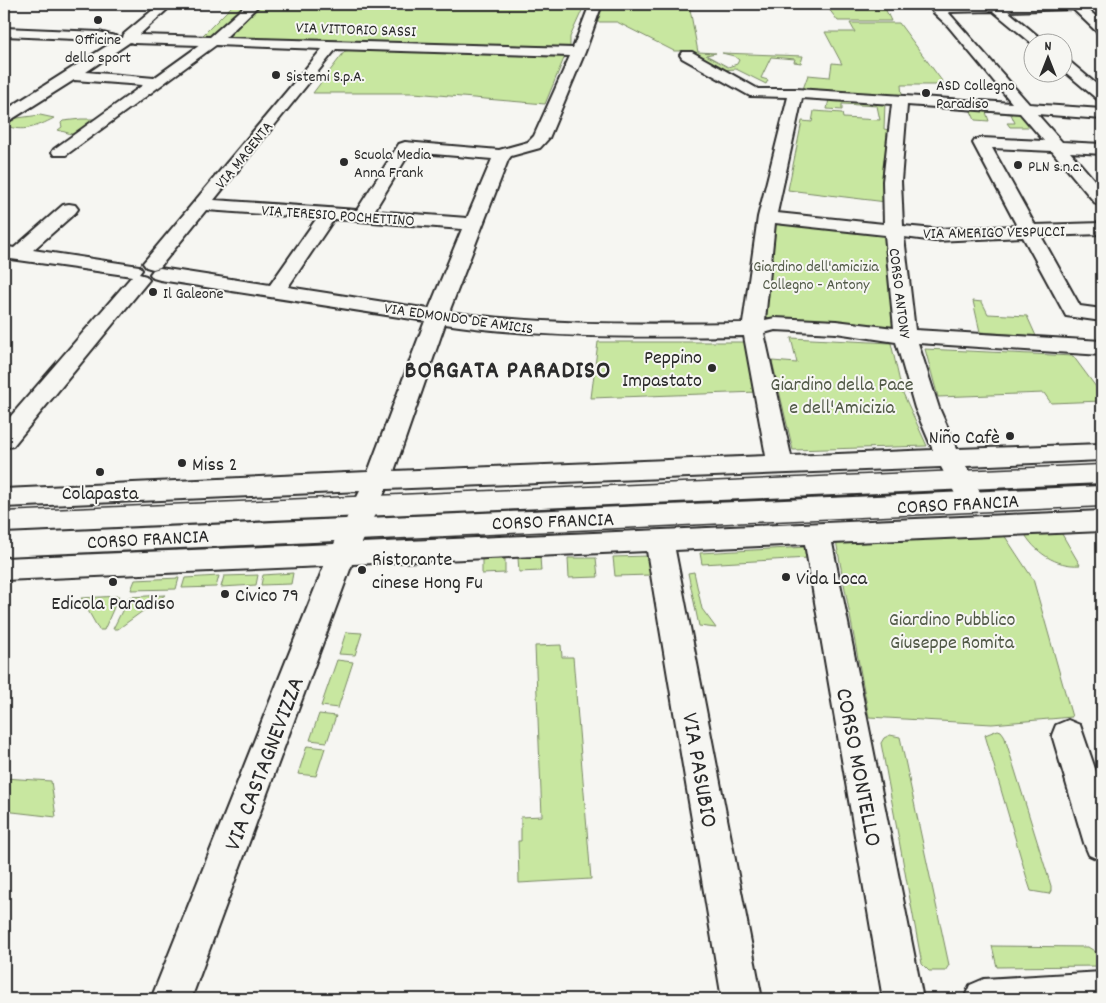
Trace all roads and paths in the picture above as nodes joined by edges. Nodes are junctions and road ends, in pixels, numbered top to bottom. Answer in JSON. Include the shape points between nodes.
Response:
{"nodes":[{"id":1,"x":167,"y":4,"type":"edge"},
{"id":2,"x":254,"y":4,"type":"edge"},
{"id":3,"x":596,"y":4,"type":"edge"},
{"id":4,"x":1076,"y":5,"type":"edge"},
{"id":5,"x":994,"y":6,"type":"edge"},
{"id":6,"x":1096,"y":17,"type":"edge"},
{"id":7,"x":1102,"y":29,"type":"edge"},
{"id":8,"x":4,"y":32,"type":"edge"},
{"id":9,"x":1026,"y":32,"type":"edge"},
{"id":10,"x":126,"y":39,"type":"junction"},
{"id":11,"x":214,"y":41,"type":"junction"},
{"id":12,"x":332,"y":45,"type":"junction"},
{"id":13,"x":578,"y":52,"type":"junction"},
{"id":14,"x":687,"y":55,"type":"dead end"},
{"id":15,"x":1074,"y":72,"type":"edge"},
{"id":16,"x":71,"y":74,"type":"junction"},
{"id":17,"x":155,"y":82,"type":"junction"},
{"id":18,"x":755,"y":93,"type":"junction"},
{"id":19,"x":796,"y":93,"type":"junction"},
{"id":20,"x":1102,"y":96,"type":"edge"},
{"id":21,"x":900,"y":100,"type":"junction"},
{"id":22,"x":1024,"y":108,"type":"junction"},
{"id":23,"x":790,"y":112,"type":"junction"},
{"id":24,"x":1102,"y":114,"type":"edge"},
{"id":25,"x":4,"y":118,"type":"edge"},
{"id":26,"x":1057,"y":146,"type":"junction"},
{"id":27,"x":1102,"y":149,"type":"edge"},
{"id":28,"x":60,"y":152,"type":"dead end"},
{"id":29,"x":503,"y":155,"type":"junction"},
{"id":30,"x":1102,"y":200,"type":"edge"},
{"id":31,"x":202,"y":204,"type":"junction"},
{"id":32,"x":69,"y":209,"type":"dead end"},
{"id":33,"x":329,"y":213,"type":"junction"},
{"id":34,"x":363,"y":215,"type":"junction"},
{"id":35,"x":768,"y":217,"type":"junction"},
{"id":36,"x":474,"y":224,"type":"junction"},
{"id":37,"x":1102,"y":228,"type":"edge"},
{"id":38,"x":1029,"y":231,"type":"junction"},
{"id":39,"x":894,"y":232,"type":"junction"},
{"id":40,"x":11,"y":253,"type":"edge"},
{"id":41,"x":156,"y":268,"type":"junction"},
{"id":42,"x":135,"y":275,"type":"junction"},
{"id":43,"x":276,"y":291,"type":"junction"},
{"id":44,"x":1102,"y":315,"type":"edge"},
{"id":45,"x":437,"y":316,"type":"junction"},
{"id":46,"x":756,"y":329,"type":"junction"},
{"id":47,"x":900,"y":335,"type":"junction"},
{"id":48,"x":1102,"y":348,"type":"edge"},
{"id":49,"x":4,"y":440,"type":"edge"},
{"id":50,"x":1102,"y":452,"type":"edge"},
{"id":51,"x":780,"y":465,"type":"junction"},
{"id":52,"x":1102,"y":474,"type":"edge"},
{"id":53,"x":961,"y":480,"type":"junction"},
{"id":54,"x":378,"y":481,"type":"junction"},
{"id":55,"x":1102,"y":496,"type":"edge"},
{"id":56,"x":4,"y":498,"type":"edge"},
{"id":57,"x":131,"y":504,"type":"junction"},
{"id":58,"x":1102,"y":521,"type":"edge"},
{"id":59,"x":4,"y":522,"type":"edge"},
{"id":60,"x":355,"y":529,"type":"junction"},
{"id":61,"x":817,"y":535,"type":"junction"},
{"id":62,"x":659,"y":540,"type":"junction"},
{"id":63,"x":4,"y":545,"type":"edge"},
{"id":64,"x":4,"y":569,"type":"edge"},
{"id":65,"x":1068,"y":735,"type":"dead end"},
{"id":66,"x":1102,"y":843,"type":"edge"},
{"id":67,"x":1102,"y":992,"type":"edge"},
{"id":68,"x":172,"y":999,"type":"edge"},
{"id":69,"x":742,"y":999,"type":"edge"},
{"id":70,"x":903,"y":999,"type":"edge"},
{"id":71,"x":984,"y":999,"type":"edge"}],
"edges":[{"from":1,"to":10,"type":"street"},
{"from":2,"to":11,"type":"street"},
{"from":3,"to":13,"type":"street"},
{"from":4,"to":5,"type":"street"},
{"from":4,"to":6,"type":"street"},
{"from":5,"to":9,"type":"street"},
{"from":5,"to":22,"type":"street","via":[[937,9]]},
{"from":6,"to":7,"type":"street"},
{"from":8,"to":10,"type":"street","name":"VIA VITTORIO SASSI"},
{"from":10,"to":11,"type":"street","name":"VIA VITTORIO SASSI"},
{"from":10,"to":16,"type":"street"},
{"from":11,"to":12,"type":"street","name":"VIA VITTORIO SASSI"},
{"from":11,"to":17,"type":"street"},
{"from":12,"to":13,"type":"street","name":"VIA VITTORIO SASSI"},
{"from":12,"to":31,"type":"street","name":"VIA MAGENTA"},
{"from":13,"to":29,"type":"street","via":[[542,138],[534,145]]},
{"from":14,"to":18,"type":"street"},
{"from":15,"to":20,"type":"street"},
{"from":16,"to":17,"type":"street"},
{"from":16,"to":25,"type":"street"},
{"from":17,"to":28,"type":"street"},
{"from":18,"to":19,"type":"street"},
{"from":18,"to":23,"type":"street"},
{"from":19,"to":21,"type":"street"},
{"from":19,"to":23,"type":"street"},
{"from":21,"to":22,"type":"street"},
{"from":21,"to":39,"type":"street","name":"CORSO ANTONY","via":[[892,181]]},
{"from":22,"to":24,"type":"street"},
{"from":22,"to":26,"type":"street"},
{"from":23,"to":35,"type":"street"},
{"from":26,"to":27,"type":"street"},
{"from":26,"to":30,"type":"street"},
{"from":26,"to":38,"type":"street","via":[[981,143]]},
{"from":29,"to":34,"type":"street","via":[[404,147]]},
{"from":29,"to":36,"type":"street","name":"VIA CASTAGNEVIZZA"},
{"from":31,"to":33,"type":"street","name":"VIA TERESIO POCHETTINO"},
{"from":31,"to":41,"type":"street","name":"VIA MAGENTA"},
{"from":32,"to":40,"type":"street"},
{"from":33,"to":34,"type":"street","name":"VIA TERESIO POCHETTINO"},
{"from":33,"to":43,"type":"street"},
{"from":34,"to":36,"type":"street","name":"VIA TERESIO POCHETTINO"},
{"from":35,"to":39,"type":"street","name":"VIA AMERIGO VESPUCCI"},
{"from":35,"to":46,"type":"street"},
{"from":36,"to":45,"type":"street","name":"VIA CASTAGNEVIZZA"},
{"from":37,"to":38,"type":"street","name":"VIA AMERIGO VESPUCCI"},
{"from":38,"to":39,"type":"street","name":"VIA AMERIGO VESPUCCI","via":[[935,235]]},
{"from":38,"to":44,"type":"street","via":[[1073,312]]},
{"from":39,"to":47,"type":"street","name":"CORSO ANTONY"},
{"from":40,"to":42,"type":"street"},
{"from":41,"to":42,"type":"street","via":[[152,278]]},
{"from":41,"to":43,"type":"street","name":"VIA EDMONDO DE AMICIS"},
{"from":42,"to":49,"type":"street"},
{"from":43,"to":45,"type":"street","name":"VIA EDMONDO DE AMICIS"},
{"from":45,"to":46,"type":"street","name":"VIA EDMONDO DE AMICIS","via":[[569,330]]},
{"from":45,"to":54,"type":"street","name":"VIA CASTAGNEVIZZA"},
{"from":46,"to":47,"type":"street","name":"VIA EDMONDO DE AMICIS","via":[[833,335]]},
{"from":46,"to":51,"type":"street"},
{"from":47,"to":48,"type":"street","name":"VIA EDMONDO DE AMICIS"},
{"from":47,"to":53,"type":"street","name":"CORSO ANTONY","via":[[927,408]]},
{"from":50,"to":53,"type":"street","name":"CORSO FRANCIA"},
{"from":51,"to":53,"type":"street","name":"CORSO FRANCIA"},
{"from":51,"to":54,"type":"street","name":"CORSO FRANCIA"},
{"from":52,"to":53,"type":"main road","name":"CORSO FRANCIA"},
{"from":53,"to":55,"type":"main road","name":"CORSO FRANCIA"},
{"from":53,"to":60,"type":"main road","name":"CORSO FRANCIA"},
{"from":54,"to":57,"type":"street","name":"CORSO FRANCIA"},
{"from":54,"to":60,"type":"street","name":"VIA CASTAGNEVIZZA"},
{"from":56,"to":57,"type":"street","name":"CORSO FRANCIA"},
{"from":57,"to":59,"type":"main road","name":"CORSO FRANCIA"},
{"from":57,"to":60,"type":"main road","name":"CORSO FRANCIA"},
{"from":58,"to":61,"type":"street","name":"CORSO FRANCIA"},
{"from":60,"to":62,"type":"street","name":"CORSO FRANCIA"},
{"from":60,"to":63,"type":"main road","name":"CORSO FRANCIA"},
{"from":60,"to":64,"type":"street","name":"CORSO FRANCIA"},
{"from":60,"to":68,"type":"street","name":"VIA CASTAGNEVIZZA"},
{"from":61,"to":62,"type":"street","name":"CORSO FRANCIA"},
{"from":61,"to":70,"type":"street","name":"CORSO MONTELLO"},
{"from":62,"to":69,"type":"street","name":"VIA PASUBIO"},
{"from":65,"to":66,"type":"street"},
{"from":67,"to":71,"type":"street"}]}
